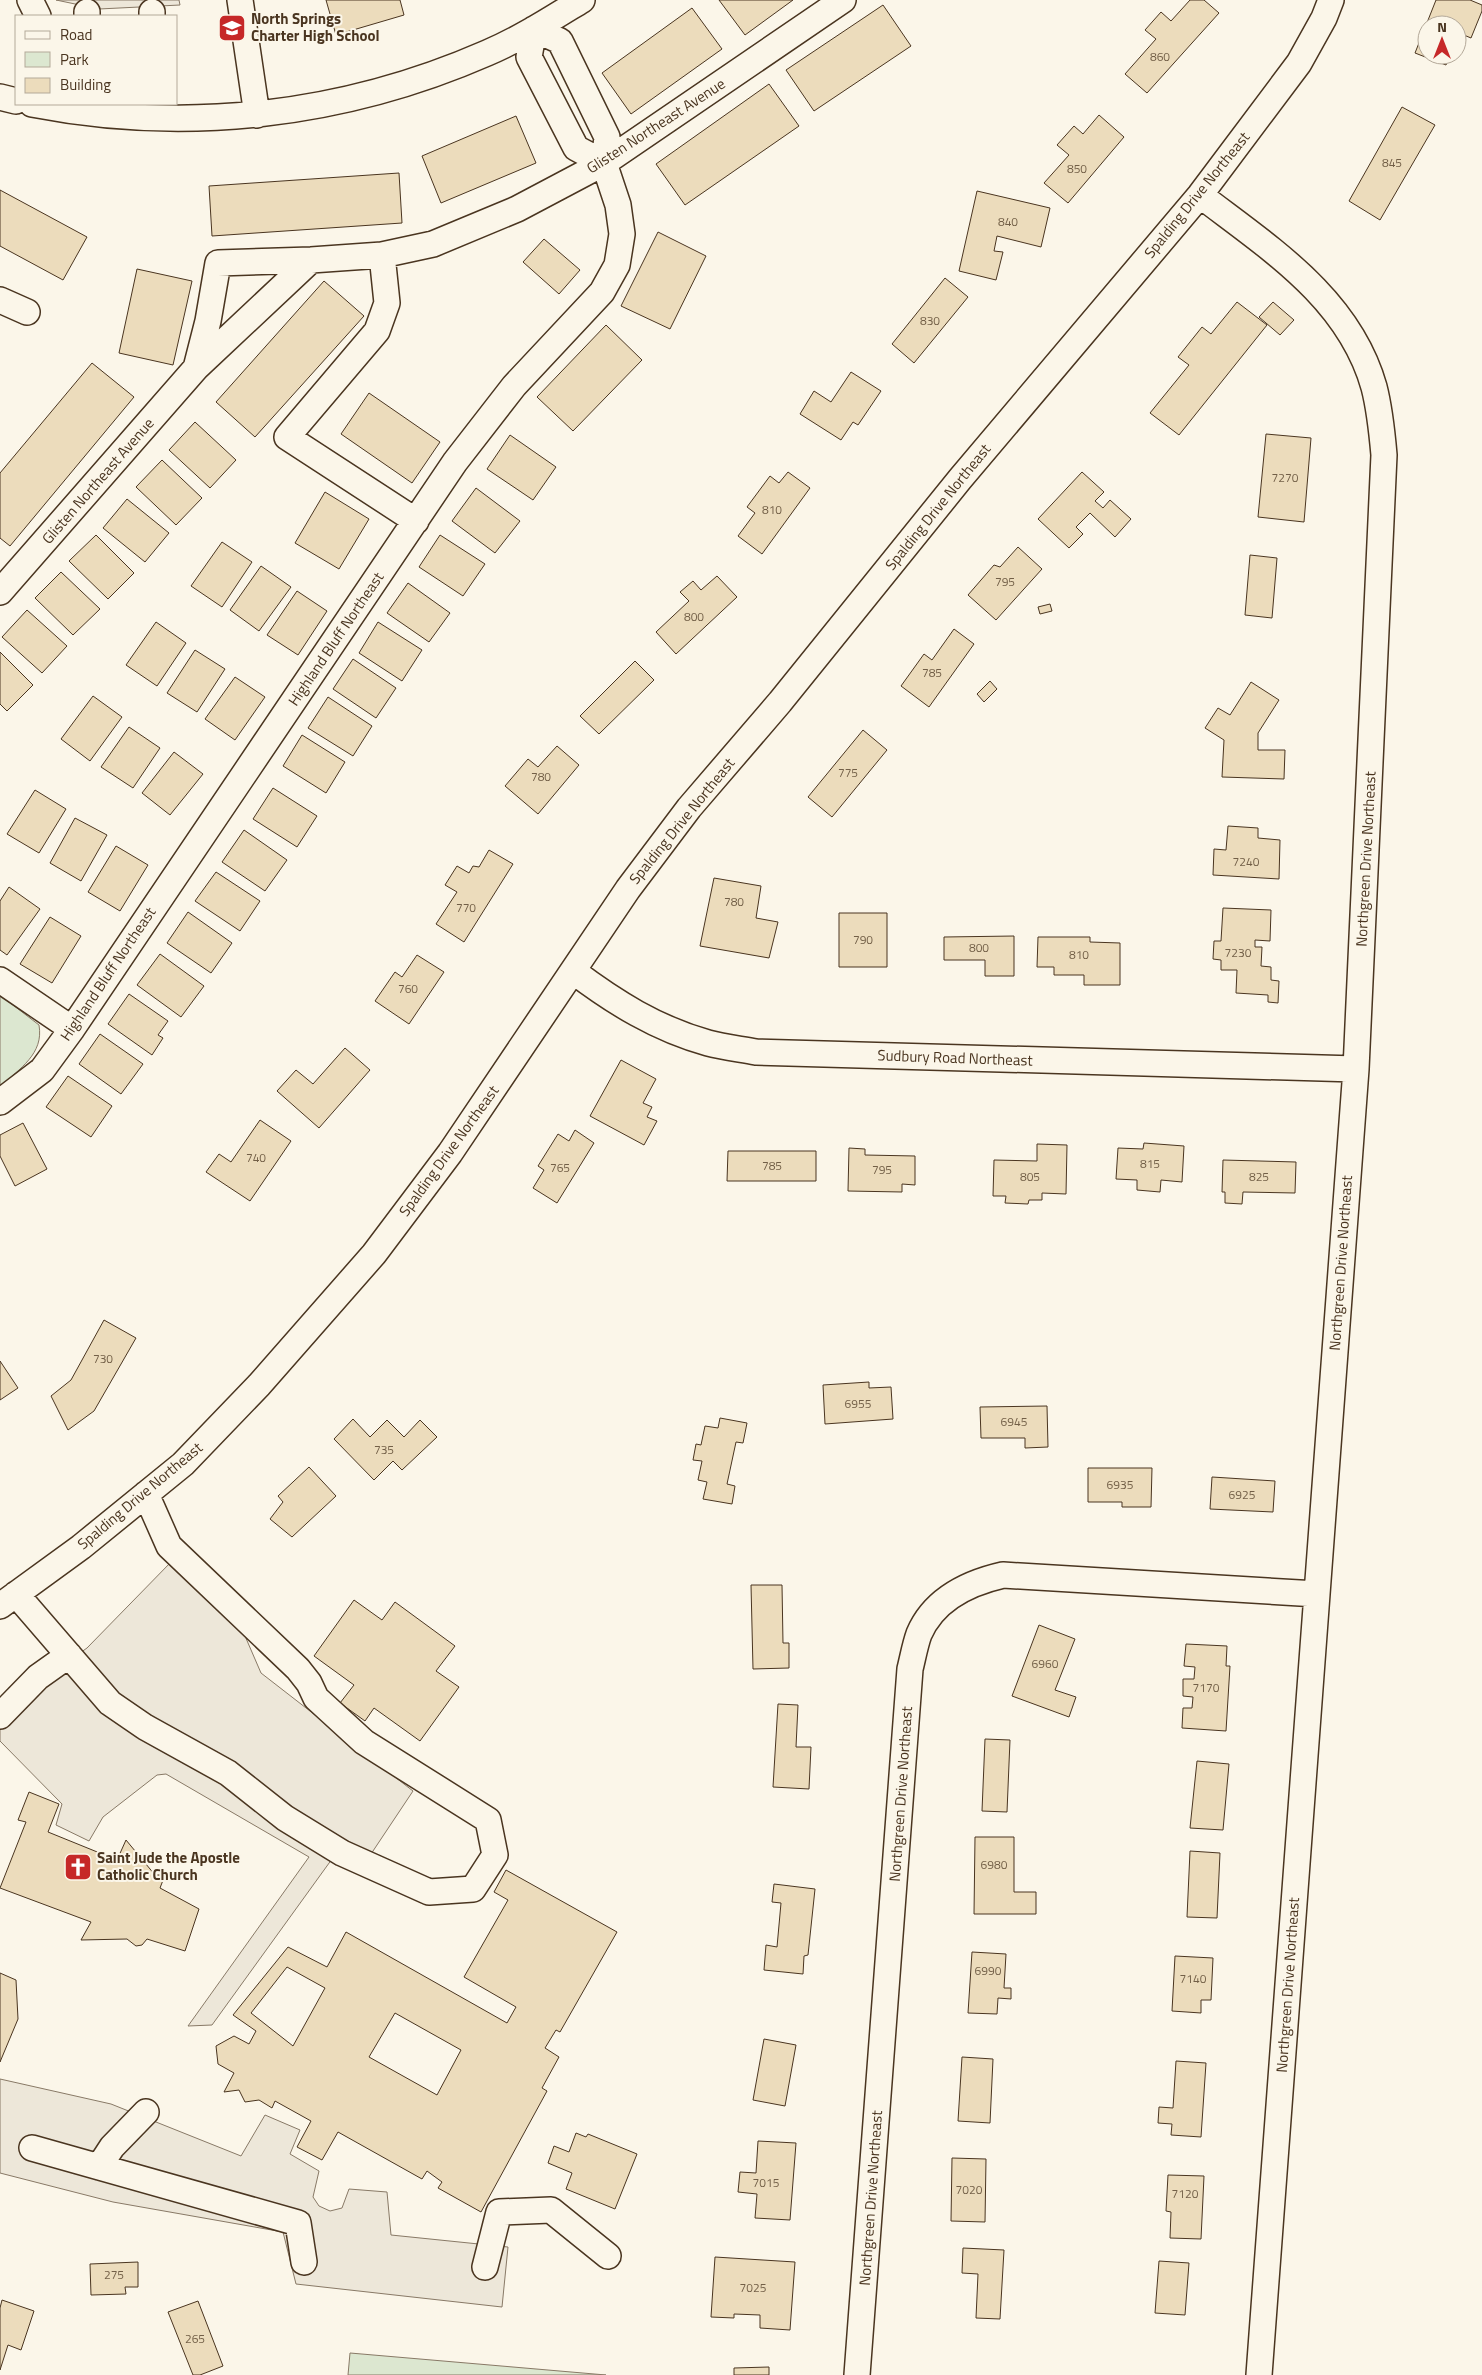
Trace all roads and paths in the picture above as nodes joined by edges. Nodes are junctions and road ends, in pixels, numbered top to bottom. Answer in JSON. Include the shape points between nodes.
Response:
{"nodes":[{"id":1,"x":30,"y":0,"type":"edge"},
{"id":2,"x":240,"y":0,"type":"edge"},
{"id":3,"x":582,"y":0,"type":"edge"},
{"id":4,"x":844,"y":0,"type":"edge"},
{"id":5,"x":1331,"y":0,"type":"edge"},
{"id":6,"x":38,"y":15,"type":"edge"},
{"id":7,"x":534,"y":29,"type":"junction"},
{"id":8,"x":0,"y":98,"type":"edge"},
{"id":9,"x":15,"y":101,"type":"edge"},
{"id":10,"x":39,"y":105,"type":"edge"},
{"id":11,"x":257,"y":115,"type":"junction"},
{"id":12,"x":604,"y":163,"type":"junction"},
{"id":13,"x":1200,"y":195,"type":"junction"},
{"id":14,"x":382,"y":255,"type":"junction"},
{"id":15,"x":311,"y":260,"type":"junction"},
{"id":16,"x":0,"y":300,"type":"edge"},
{"id":17,"x":27,"y":312,"type":"dead end"},
{"id":18,"x":196,"y":368,"type":"junction"},
{"id":19,"x":416,"y":521,"type":"junction"},
{"id":20,"x":0,"y":592,"type":"edge"},
{"id":21,"x":573,"y":971,"type":"junction"},
{"id":22,"x":0,"y":980,"type":"edge"},
{"id":23,"x":72,"y":1029,"type":"junction"},
{"id":24,"x":1356,"y":1069,"type":"junction"},
{"id":25,"x":0,"y":1102,"type":"edge"},
{"id":26,"x":146,"y":1494,"type":"junction"},
{"id":27,"x":1317,"y":1594,"type":"junction"},
{"id":28,"x":8,"y":1600,"type":"edge"},
{"id":29,"x":69,"y":1655,"type":"junction"},
{"id":30,"x":0,"y":1716,"type":"edge"},
{"id":31,"x":146,"y":2112,"type":"dead end"},
{"id":32,"x":32,"y":2148,"type":"dead end"},
{"id":33,"x":99,"y":2167,"type":"junction"},
{"id":34,"x":608,"y":2256,"type":"dead end"},
{"id":35,"x":304,"y":2262,"type":"dead end"},
{"id":36,"x":485,"y":2267,"type":"dead end"},
{"id":37,"x":857,"y":2375,"type":"edge"},
{"id":38,"x":1259,"y":2375,"type":"edge"}],
"edges":[{"from":1,"to":6,"type":"street"},
{"from":2,"to":11,"type":"street"},
{"from":3,"to":7,"type":"street"},
{"from":4,"to":12,"type":"street","name":"Glisten Northeast Avenue"},
{"from":5,"to":13,"type":"street","name":"Spalding Drive Northeast","via":[[1299,63]]},
{"from":7,"to":11,"type":"street","via":[[488,53],[378,93]]},
{"from":7,"to":12,"type":"street","name":"Highland Bluff Northeast","via":[[560,41],[607,138]]},
{"from":7,"to":12,"type":"street","via":[[529,57],[576,148]]},
{"from":8,"to":9,"type":"street"},
{"from":10,"to":11,"type":"street","via":[[132,118],[198,119]]},
{"from":12,"to":14,"type":"street","name":"Glisten Northeast Avenue","via":[[517,209],[434,244]]},
{"from":12,"to":19,"type":"street","name":"Highland Bluff Northeast","via":[[622,228],[620,254],[609,282],[514,386],[455,462]]},
{"from":13,"to":21,"type":"street","name":"Spalding Drive Northeast","via":[[960,478],[780,702],[689,808],[628,889]]},
{"from":13,"to":24,"type":"street","name":"Northgreen Drive Northeast","via":[[1297,270],[1329,302],[1362,354],[1380,414],[1384,455],[1379,595]]},
{"from":14,"to":15,"type":"street","name":"Glisten Northeast Avenue"},
{"from":14,"to":19,"type":"street","via":[[387,303],[377,331],[287,437]]},
{"from":15,"to":18,"type":"street","name":"Glisten Northeast Avenue"},
{"from":15,"to":18,"type":"street","name":"Glisten Northeast Avenue","via":[[218,263]]},
{"from":16,"to":17,"type":"street"},
{"from":18,"to":20,"type":"street","name":"Glisten Northeast Avenue"},
{"from":19,"to":23,"type":"street","name":"Highland Bluff Northeast"},
{"from":21,"to":24,"type":"street","name":"Sudbury Road Northeast","via":[[612,1001],[656,1024],[707,1042],[756,1052]]},
{"from":21,"to":26,"type":"street","name":"Spalding Drive Northeast","via":[[450,1153],[374,1254],[259,1385],[183,1464]]},
{"from":22,"to":23,"type":"street"},
{"from":23,"to":25,"type":"street","name":"Highland Bluff Northeast","via":[[42,1070]]},
{"from":24,"to":27,"type":"street","name":"Northgreen Drive Northeast"},
{"from":26,"to":28,"type":"street","name":"Spalding Drive Northeast"},
{"from":26,"to":29,"type":"street","via":[[169,1546],[298,1669],[316,1698],[364,1742],[488,1820],[495,1855],[473,1888],[429,1892],[342,1853],[285,1818],[228,1773],[110,1703]]},
{"from":27,"to":37,"type":"street","name":"Northgreen Drive Northeast","via":[[1003,1575],[976,1581],[953,1594],[933,1613],[920,1634],[910,1668]]},
{"from":27,"to":38,"type":"street","name":"Northgreen Drive Northeast"},
{"from":28,"to":29,"type":"street"},
{"from":29,"to":30,"type":"street","via":[[38,1677]]},
{"from":31,"to":33,"type":"street","via":[[112,2147]]},
{"from":32,"to":33,"type":"street"},
{"from":33,"to":35,"type":"street","via":[[298,2223]]},
{"from":34,"to":36,"type":"street","via":[[552,2210],[499,2212]]}]}
